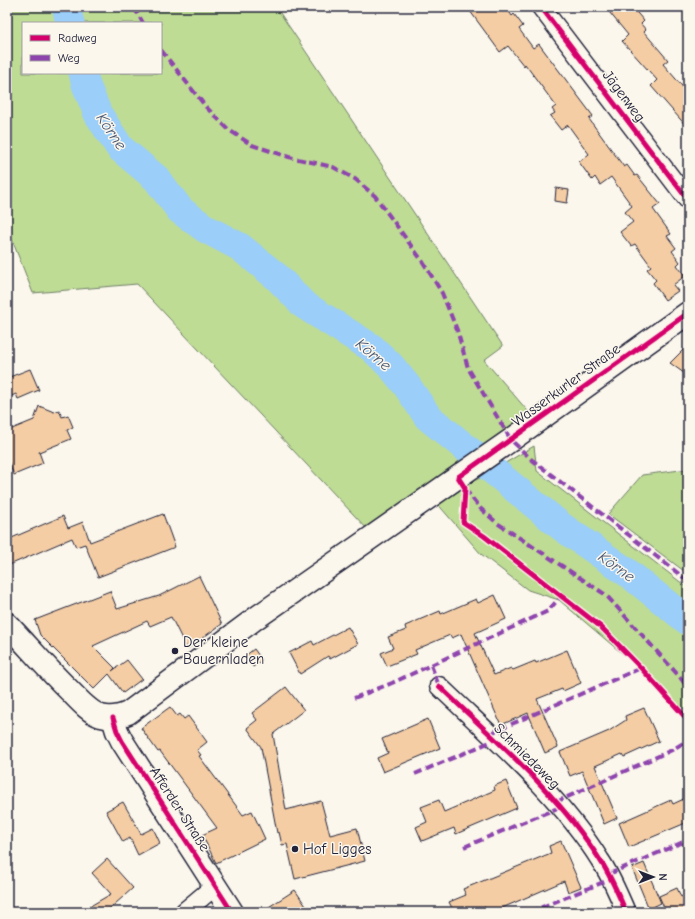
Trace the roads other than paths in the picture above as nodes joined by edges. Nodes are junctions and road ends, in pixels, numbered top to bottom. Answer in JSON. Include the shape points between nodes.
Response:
{"nodes":[{"id":1,"x":541,"y":7,"type":"edge"},
{"id":2,"x":688,"y":200,"type":"edge"},
{"id":3,"x":688,"y":313,"type":"edge"},
{"id":4,"x":7,"y":624,"type":"edge"},
{"id":5,"x":439,"y":686,"type":"dead end"},
{"id":6,"x":113,"y":718,"type":"junction"},
{"id":7,"x":215,"y":886,"type":"junction"},
{"id":8,"x":184,"y":912,"type":"edge"},
{"id":9,"x":232,"y":912,"type":"edge"},
{"id":10,"x":626,"y":912,"type":"edge"}],
"edges":[{"from":1,"to":2,"type":"street","name":"Jägerweg"},
{"from":3,"to":6,"type":"main road","name":"Wasserkurler Straße","via":[[256,618],[128,713]]},
{"from":4,"to":6,"type":"main road","via":[[83,704],[100,716]]},
{"from":5,"to":10,"type":"street","name":"Schmiedeweg","via":[[548,793],[580,830],[603,865]]},
{"from":6,"to":7,"type":"main road","name":"Afferder Straße","via":[[122,741]]},
{"from":7,"to":8,"type":"street"},
{"from":7,"to":9,"type":"main road","name":"Afferder Straße"}]}
